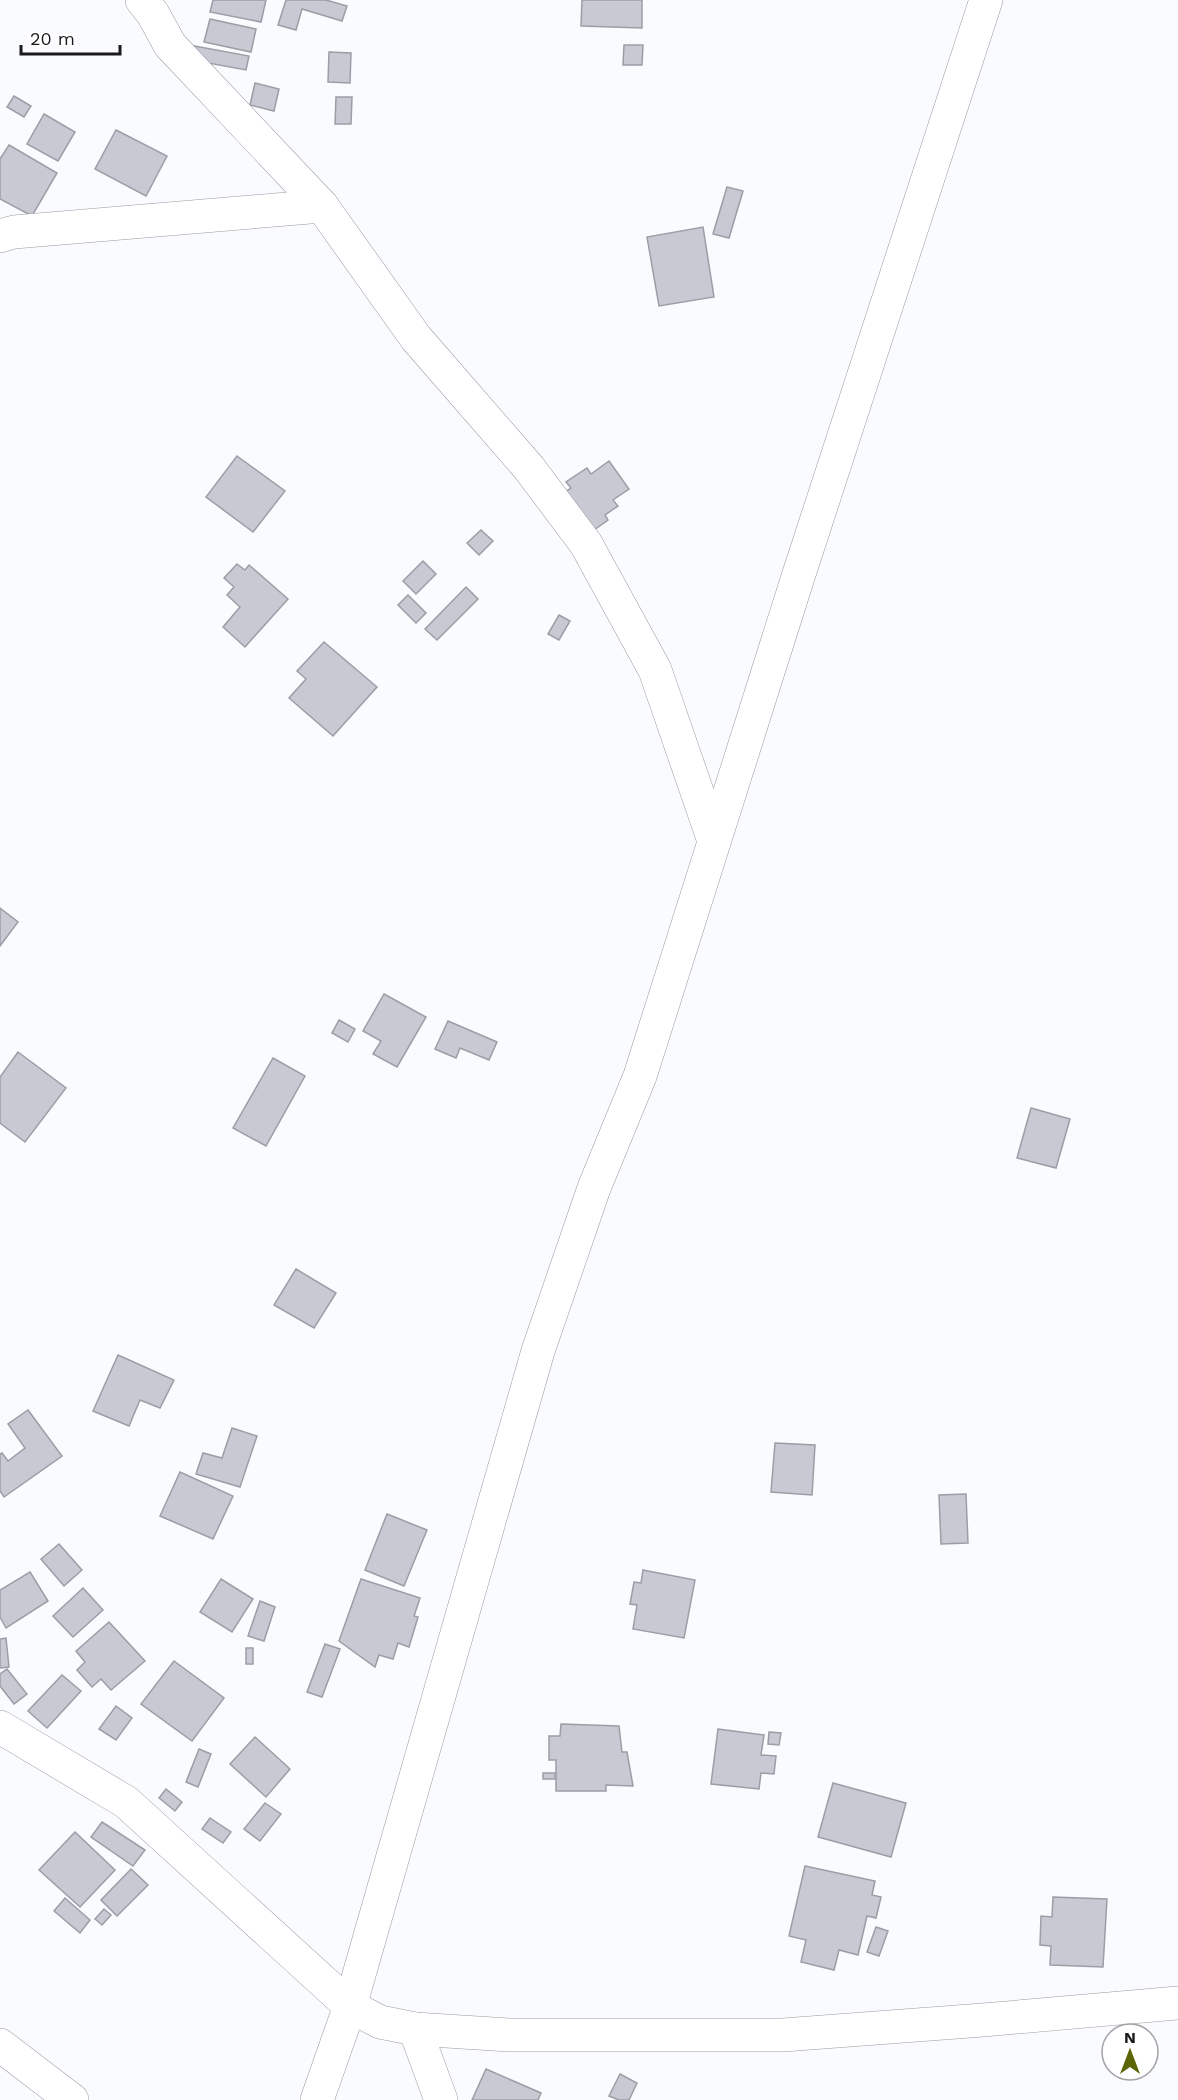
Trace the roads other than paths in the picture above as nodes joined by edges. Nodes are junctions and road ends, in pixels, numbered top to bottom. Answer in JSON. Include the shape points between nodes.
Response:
{"nodes":[{"id":1,"x":142,"y":0,"type":"edge"},
{"id":2,"x":986,"y":0,"type":"edge"},
{"id":3,"x":322,"y":206,"type":"junction"},
{"id":4,"x":0,"y":236,"type":"edge"},
{"id":5,"x":714,"y":841,"type":"junction"},
{"id":6,"x":0,"y":1726,"type":"edge"},
{"id":7,"x":1178,"y":2003,"type":"edge"},
{"id":8,"x":350,"y":2006,"type":"junction"},
{"id":9,"x":415,"y":2029,"type":"junction"},
{"id":10,"x":0,"y":2046,"type":"edge"},
{"id":11,"x":72,"y":2100,"type":"edge"},
{"id":12,"x":318,"y":2100,"type":"edge"},
{"id":13,"x":441,"y":2100,"type":"edge"}],
"edges":[{"from":1,"to":3,"type":"street","via":[[170,45]]},
{"from":2,"to":5,"type":"street"},
{"from":3,"to":4,"type":"street"},
{"from":3,"to":5,"type":"street","via":[[416,338],[529,468],[586,544],[655,670]]},
{"from":5,"to":8,"type":"street","via":[[640,1076],[594,1188],[538,1351]]},
{"from":6,"to":8,"type":"street","via":[[126,1802]]},
{"from":7,"to":9,"type":"street","via":[[783,2035],[509,2035]]},
{"from":8,"to":9,"type":"street","via":[[380,2022]]},
{"from":8,"to":12,"type":"street"},
{"from":9,"to":13,"type":"street"},
{"from":10,"to":11,"type":"street"}]}
